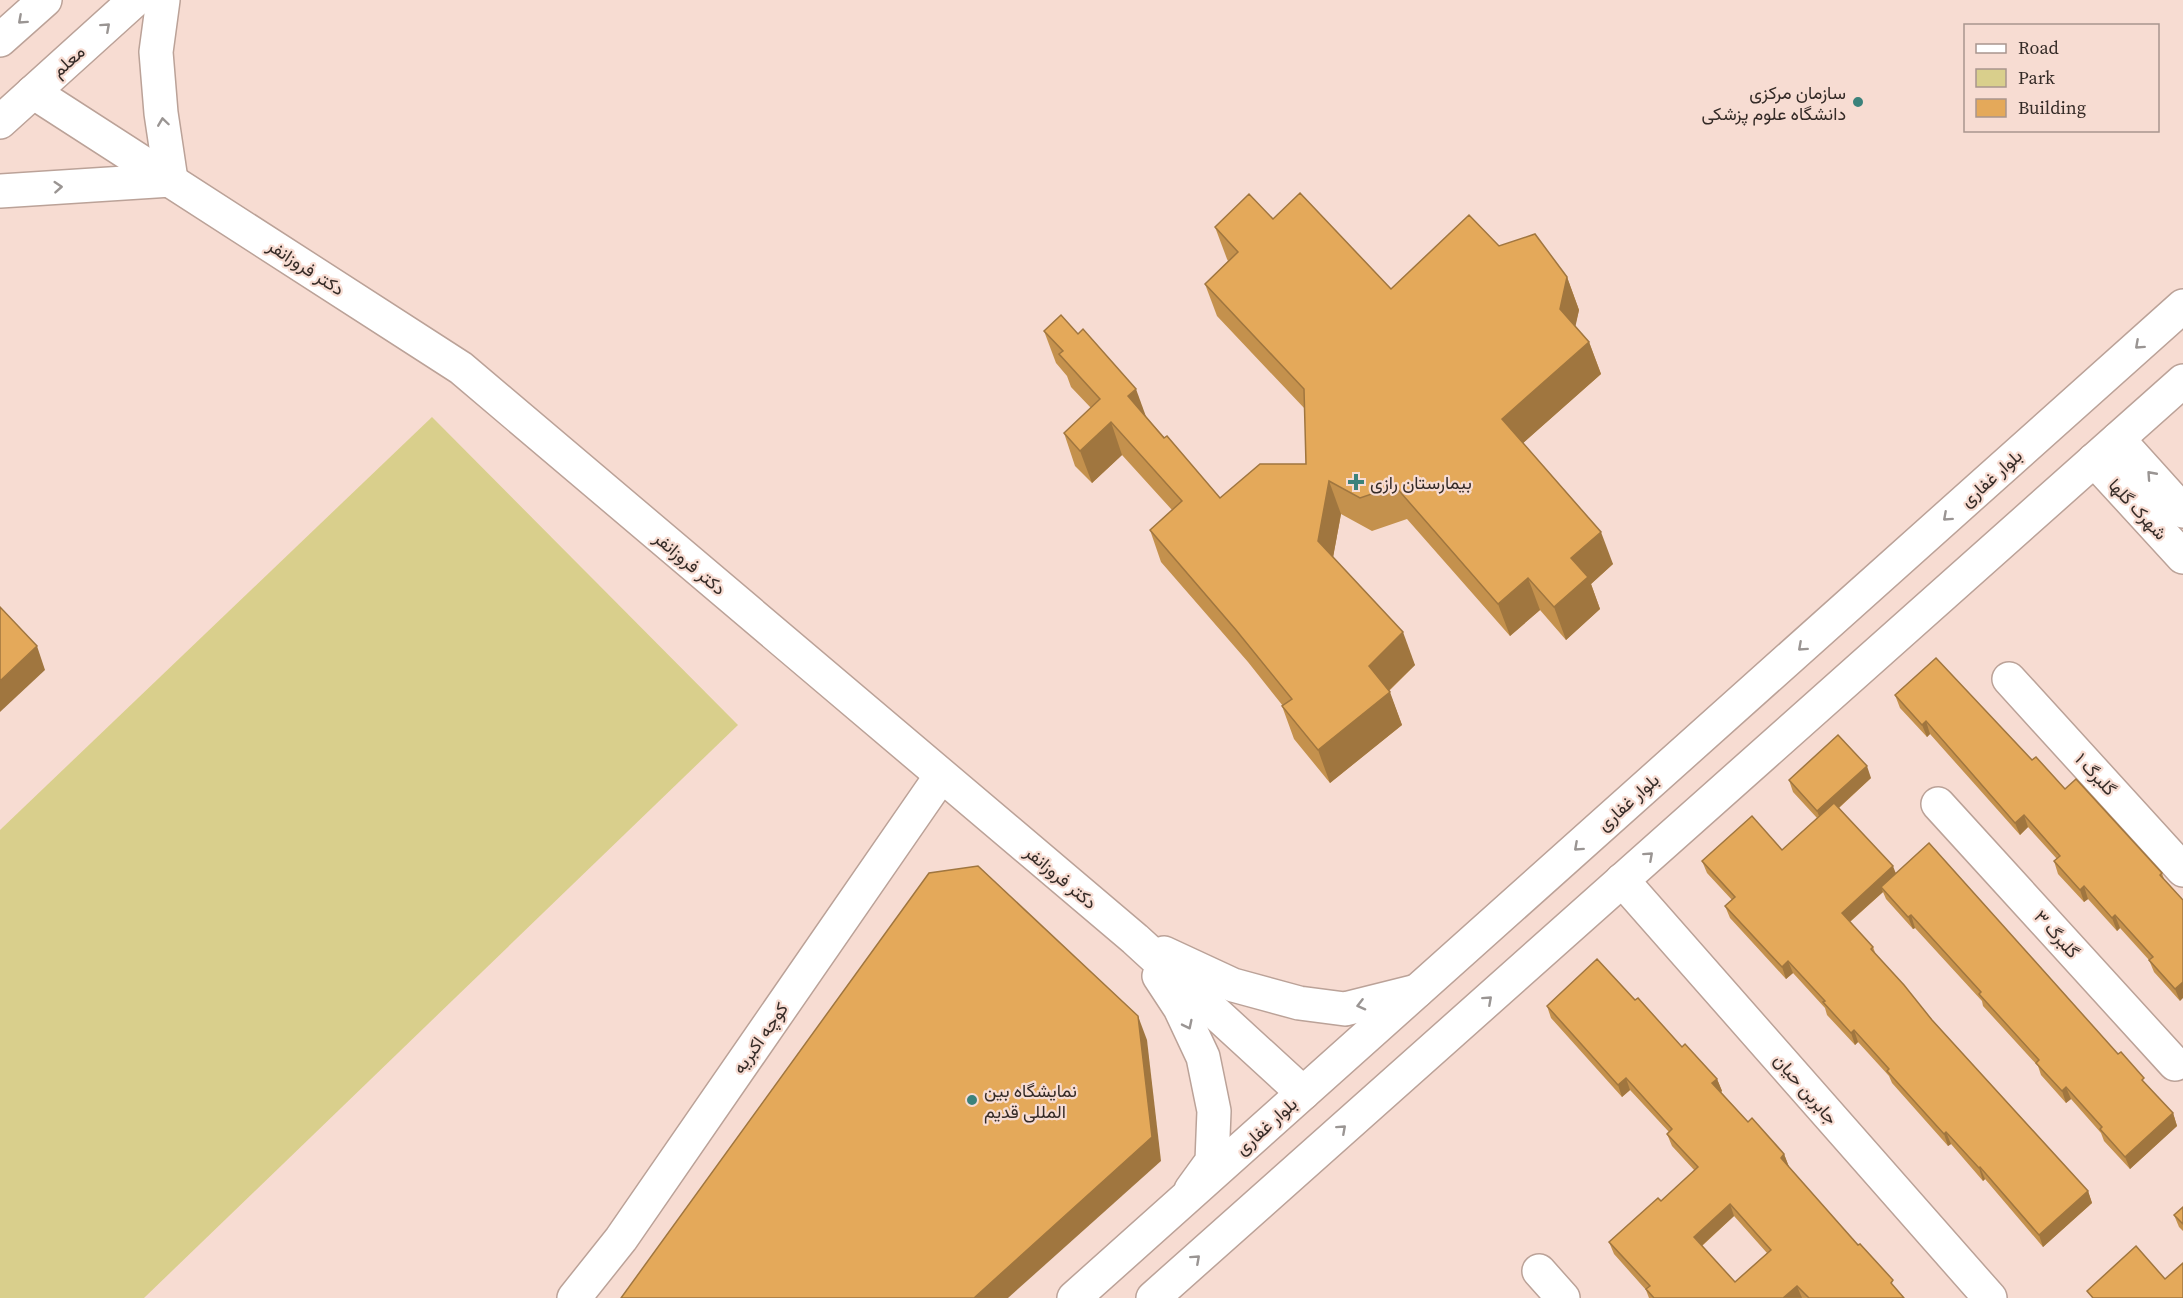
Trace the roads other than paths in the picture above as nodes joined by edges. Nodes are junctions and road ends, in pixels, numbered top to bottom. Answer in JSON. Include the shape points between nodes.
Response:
{"nodes":[{"id":1,"x":45,"y":0,"type":"edge"},
{"id":2,"x":135,"y":0,"type":"edge"},
{"id":3,"x":163,"y":0,"type":"edge"},
{"id":4,"x":0,"y":40,"type":"edge"},
{"id":5,"x":33,"y":92,"type":"junction"},
{"id":6,"x":0,"y":122,"type":"edge"},
{"id":7,"x":171,"y":180,"type":"junction"},
{"id":8,"x":0,"y":191,"type":"edge"},
{"id":9,"x":2183,"y":306,"type":"edge"},
{"id":10,"x":2183,"y":381,"type":"edge"},
{"id":11,"x":2118,"y":439,"type":"junction"},
{"id":12,"x":2094,"y":460,"type":"junction"},
{"id":13,"x":2183,"y":511,"type":"edge"},
{"id":14,"x":2183,"y":557,"type":"edge"},
{"id":15,"x":2009,"y":679,"type":"dead end"},
{"id":16,"x":941,"y":776,"type":"junction"},
{"id":17,"x":1938,"y":804,"type":"dead end"},
{"id":18,"x":2183,"y":870,"type":"edge"},
{"id":19,"x":1622,"y":880,"type":"junction"},
{"id":20,"x":1135,"y":939,"type":"junction"},
{"id":21,"x":1418,"y":991,"type":"junction"},
{"id":22,"x":2180,"y":1065,"type":"edge"},
{"id":23,"x":1303,"y":1093,"type":"junction"},
{"id":24,"x":1183,"y":1200,"type":"junction"},
{"id":25,"x":1539,"y":1271,"type":"dead end"},
{"id":26,"x":1160,"y":1296,"type":"edge"},
{"id":27,"x":574,"y":1298,"type":"edge"},
{"id":28,"x":1074,"y":1298,"type":"edge"},
{"id":29,"x":1563,"y":1298,"type":"edge"},
{"id":30,"x":1990,"y":1298,"type":"edge"}],
"edges":[{"from":1,"to":4,"type":"street","one_way":true},
{"from":5,"to":2,"type":"street","name":"معلم","one_way":true},
{"from":7,"to":3,"type":"street","one_way":true,"via":[[156,52]]},
{"from":5,"to":6,"type":"street","name":"معلم"},
{"from":5,"to":7,"type":"street","name":"دکتر فروزانفر"},
{"from":8,"to":7,"type":"street","one_way":true},
{"from":7,"to":16,"type":"street","name":"دکتر فروزانفر","via":[[461,368]]},
{"from":9,"to":21,"type":"street","name":"بلوار غفاری","one_way":true},
{"from":10,"to":11,"type":"street"},
{"from":11,"to":12,"type":"street"},
{"from":13,"to":11,"type":"street","name":"شهرک گلها","one_way":true},
{"from":12,"to":14,"type":"street","name":"شهرک گلها"},
{"from":19,"to":12,"type":"street","one_way":true},
{"from":15,"to":18,"type":"street","name":"گلبرگ ۱"},
{"from":16,"to":20,"type":"street","name":"دکتر فروزانفر"},
{"from":16,"to":27,"type":"street","name":"کوچه اکبریه","via":[[621,1239]]},
{"from":17,"to":22,"type":"street","name":"گلبرگ ۳"},
{"from":26,"to":19,"type":"street","one_way":true},
{"from":19,"to":30,"type":"street","name":"جابربن حیان"},
{"from":21,"to":20,"type":"street","one_way":true,"via":[[1346,1009],[1299,1003],[1233,985]]},
{"from":20,"to":23,"type":"street","name":"دکتر فروزانفر"},
{"from":20,"to":24,"type":"street","one_way":true,"via":[[1180,1008],[1199,1047],[1212,1100],[1212,1161]]},
{"from":21,"to":23,"type":"street","name":"بلوار غفاری"},
{"from":23,"to":24,"type":"street","name":"بلوار غفاری"},
{"from":24,"to":28,"type":"street","name":"بلوار غفاری"},
{"from":25,"to":29,"type":"street"}]}
